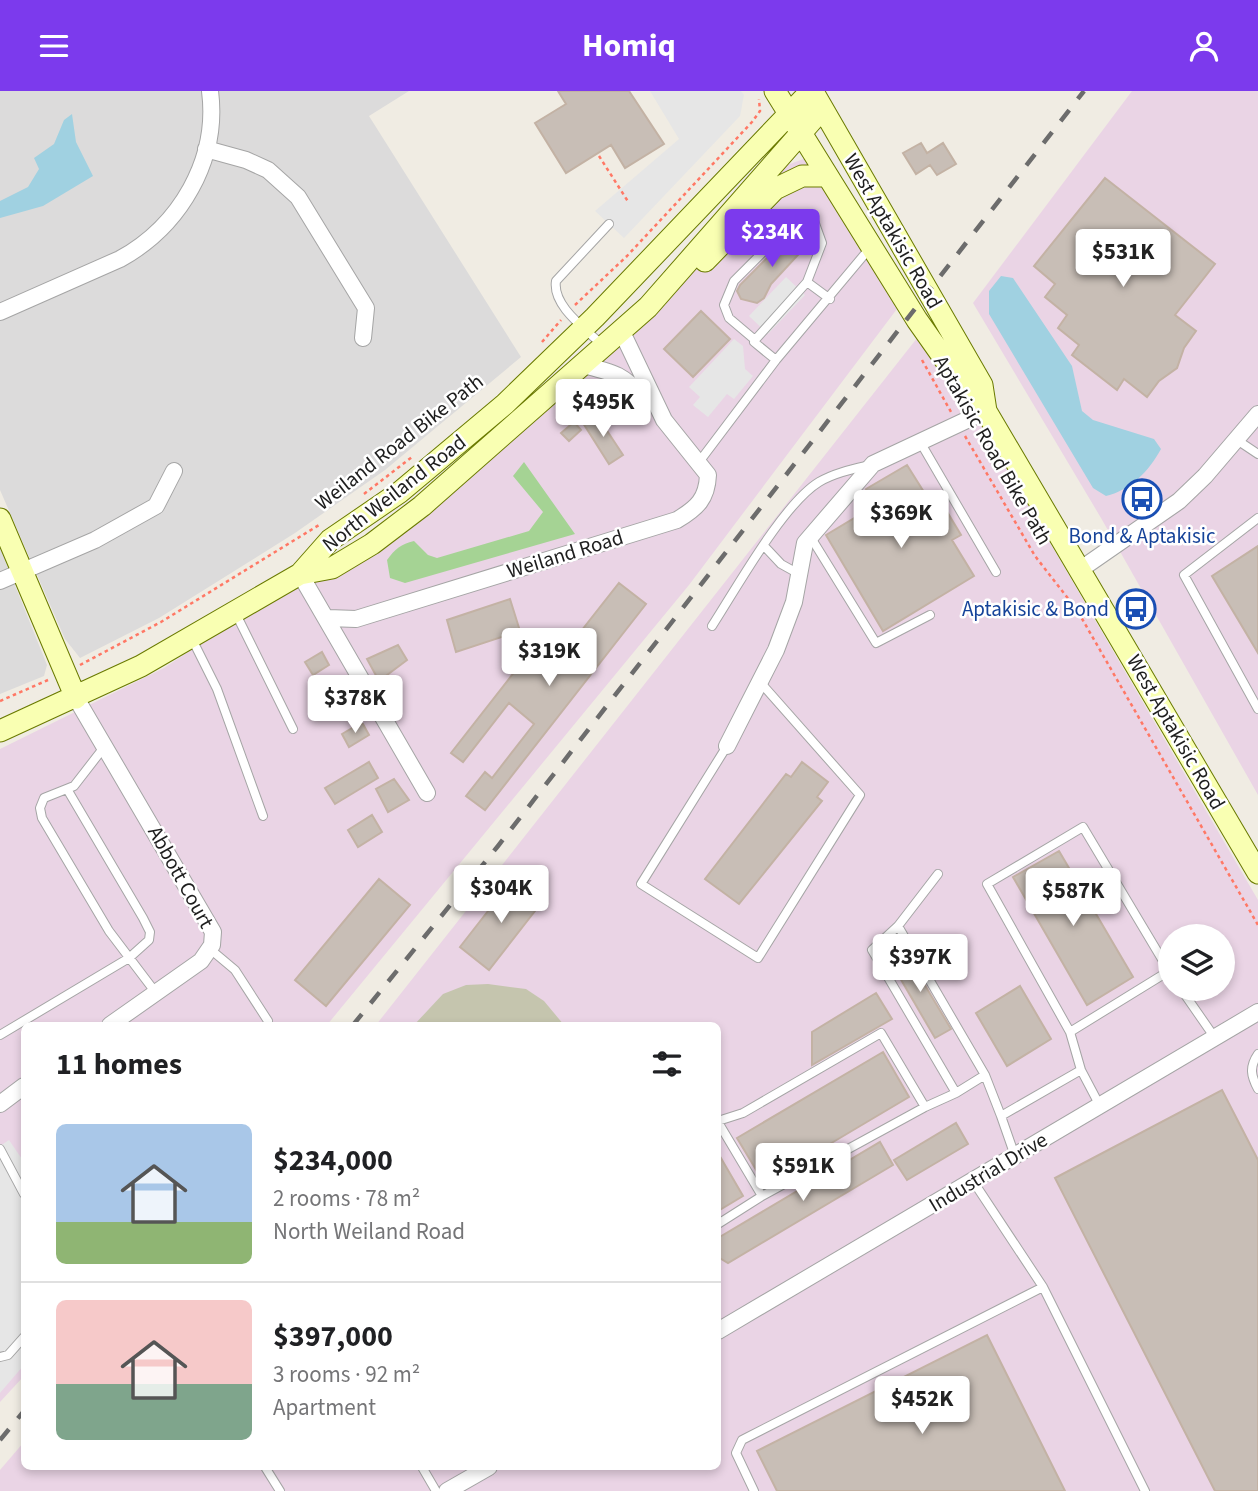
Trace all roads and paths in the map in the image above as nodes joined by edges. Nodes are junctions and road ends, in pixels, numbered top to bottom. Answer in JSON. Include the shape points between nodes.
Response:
{"nodes":[{"id":1,"x":211,"y":91,"type":"edge"},
{"id":2,"x":757,"y":91,"type":"edge"},
{"id":3,"x":775,"y":91,"type":"edge"},
{"id":4,"x":815,"y":97,"type":"edge"},
{"id":5,"x":795,"y":122,"type":"junction"},
{"id":6,"x":206,"y":149,"type":"junction"},
{"id":7,"x":599,"y":156,"type":"dead end"},
{"id":8,"x":827,"y":176,"type":"junction"},
{"id":9,"x":629,"y":203,"type":"dead end"},
{"id":10,"x":610,"y":224,"type":"dead end"},
{"id":11,"x":871,"y":246,"type":"junction"},
{"id":12,"x":807,"y":282,"type":"junction"},
{"id":13,"x":830,"y":299,"type":"junction"},
{"id":14,"x":0,"y":312,"type":"edge"},
{"id":15,"x":568,"y":313,"type":"junction"},
{"id":16,"x":585,"y":328,"type":"junction"},
{"id":17,"x":621,"y":330,"type":"junction"},
{"id":18,"x":363,"y":338,"type":"dead end"},
{"id":19,"x":755,"y":340,"type":"junction"},
{"id":20,"x":602,"y":345,"type":"junction"},
{"id":21,"x":539,"y":346,"type":"dead end"},
{"id":22,"x":919,"y":353,"type":"dead end"},
{"id":23,"x":776,"y":360,"type":"junction"},
{"id":24,"x":581,"y":365,"type":"junction"},
{"id":25,"x":986,"y":411,"type":"junction"},
{"id":26,"x":1258,"y":414,"type":"edge"},
{"id":27,"x":664,"y":420,"type":"junction"},
{"id":28,"x":958,"y":424,"type":"junction"},
{"id":29,"x":919,"y":440,"type":"junction"},
{"id":30,"x":1237,"y":440,"type":"junction"},
{"id":31,"x":419,"y":452,"type":"dead end"},
{"id":32,"x":1258,"y":454,"type":"edge"},
{"id":33,"x":699,"y":462,"type":"junction"},
{"id":34,"x":873,"y":464,"type":"junction"},
{"id":35,"x":174,"y":471,"type":"dead end"},
{"id":36,"x":356,"y":499,"type":"dead end"},
{"id":37,"x":1258,"y":518,"type":"edge"},
{"id":38,"x":0,"y":519,"type":"edge"},
{"id":39,"x":326,"y":520,"type":"dead end"},
{"id":40,"x":810,"y":536,"type":"junction"},
{"id":41,"x":765,"y":547,"type":"junction"},
{"id":42,"x":1081,"y":569,"type":"junction"},
{"id":43,"x":22,"y":571,"type":"junction"},
{"id":44,"x":996,"y":572,"type":"dead end"},
{"id":45,"x":799,"y":573,"type":"junction"},
{"id":46,"x":300,"y":574,"type":"junction"},
{"id":47,"x":0,"y":581,"type":"edge"},
{"id":48,"x":235,"y":612,"type":"junction"},
{"id":49,"x":930,"y":615,"type":"dead end"},
{"id":50,"x":328,"y":618,"type":"junction"},
{"id":51,"x":712,"y":626,"type":"dead end"},
{"id":52,"x":191,"y":637,"type":"junction"},
{"id":53,"x":65,"y":672,"type":"junction"},
{"id":54,"x":760,"y":682,"type":"junction"},
{"id":55,"x":76,"y":698,"type":"junction"},
{"id":56,"x":0,"y":701,"type":"edge"},
{"id":57,"x":1258,"y":709,"type":"edge"},
{"id":58,"x":292,"y":729,"type":"dead end"},
{"id":59,"x":0,"y":731,"type":"edge"},
{"id":60,"x":105,"y":746,"type":"junction"},
{"id":61,"x":727,"y":746,"type":"joint"},
{"id":62,"x":67,"y":789,"type":"junction"},
{"id":63,"x":427,"y":793,"type":"dead end"},
{"id":64,"x":263,"y":816,"type":"dead end"},
{"id":65,"x":1258,"y":873,"type":"edge"},
{"id":66,"x":938,"y":874,"type":"dead end"},
{"id":67,"x":1258,"y":925,"type":"edge"},
{"id":68,"x":898,"y":926,"type":"junction"},
{"id":69,"x":210,"y":949,"type":"junction"},
{"id":70,"x":1158,"y":952,"type":"edge"},
{"id":71,"x":128,"y":958,"type":"junction"},
{"id":72,"x":1158,"y":979,"type":"edge"},
{"id":73,"x":156,"y":993,"type":"junction"},
{"id":74,"x":1189,"y":1001,"type":"edge"},
{"id":75,"x":1258,"y":1012,"type":"edge"},
{"id":76,"x":268,"y":1021,"type":"dead end"},
{"id":77,"x":21,"y":1022,"type":"edge"},
{"id":78,"x":22,"y":1022,"type":"edge"},
{"id":79,"x":114,"y":1022,"type":"edge"},
{"id":80,"x":1070,"y":1031,"type":"junction"},
{"id":81,"x":0,"y":1035,"type":"edge"},
{"id":82,"x":1215,"y":1038,"type":"junction"},
{"id":83,"x":1258,"y":1054,"type":"edge"},
{"id":84,"x":1081,"y":1070,"type":"junction"},
{"id":85,"x":985,"y":1075,"type":"junction"},
{"id":86,"x":21,"y":1088,"type":"edge"},
{"id":87,"x":1258,"y":1089,"type":"edge"},
{"id":88,"x":956,"y":1093,"type":"junction"},
{"id":89,"x":0,"y":1104,"type":"edge"},
{"id":90,"x":1100,"y":1106,"type":"junction"},
{"id":91,"x":925,"y":1107,"type":"junction"},
{"id":92,"x":1001,"y":1116,"type":"junction"},
{"id":93,"x":721,"y":1121,"type":"edge"},
{"id":94,"x":721,"y":1127,"type":"edge"},
{"id":95,"x":0,"y":1149,"type":"edge"},
{"id":96,"x":1015,"y":1156,"type":"junction"},
{"id":97,"x":4,"y":1168,"type":"edge"},
{"id":98,"x":973,"y":1181,"type":"junction"},
{"id":99,"x":21,"y":1190,"type":"edge"},
{"id":100,"x":762,"y":1196,"type":"junction"},
{"id":101,"x":721,"y":1222,"type":"edge"},
{"id":102,"x":1043,"y":1287,"type":"junction"},
{"id":103,"x":721,"y":1330,"type":"edge"},
{"id":104,"x":21,"y":1340,"type":"edge"},
{"id":105,"x":0,"y":1357,"type":"edge"},
{"id":106,"x":267,"y":1470,"type":"edge"},
{"id":107,"x":424,"y":1470,"type":"edge"},
{"id":108,"x":484,"y":1470,"type":"edge"},
{"id":109,"x":280,"y":1491,"type":"edge"},
{"id":110,"x":436,"y":1491,"type":"edge"},
{"id":111,"x":447,"y":1491,"type":"edge"},
{"id":112,"x":754,"y":1491,"type":"edge"},
{"id":113,"x":1144,"y":1491,"type":"edge"}],
"edges":[{"from":1,"to":6,"type":"street","via":[[213,110]]},
{"from":2,"to":15,"type":"path","via":[[760,111],[752,122]]},
{"from":3,"to":5,"type":"main road","name":"West Aptakisic Road"},
{"from":4,"to":5,"type":"main road","name":"North Weiland Road"},
{"from":4,"to":25,"type":"main road","name":"West Aptakisic Road","via":[[982,385]]},
{"from":5,"to":8,"type":"main road","name":"West Aptakisic Road"},
{"from":5,"to":16,"type":"main road","name":"North Weiland Road"},
{"from":5,"to":17,"type":"main road","name":"North Weiland Road","via":[[649,307]]},
{"from":6,"to":14,"type":"street","via":[[191,191],[139,249]]},
{"from":6,"to":18,"type":"street","via":[[268,170],[298,197],[366,308]]},
{"from":7,"to":9,"type":"path"},
{"from":8,"to":11,"type":"main road","name":"West Aptakisic Road"},
{"from":8,"to":17,"type":"main road","via":[[802,176],[775,190],[649,317]]},
{"from":10,"to":15,"type":"lane","via":[[556,281],[554,289]]},
{"from":11,"to":13,"type":"lane"},
{"from":11,"to":25,"type":"main road","name":"West Aptakisic Road","via":[[964,386]]},
{"from":12,"to":13,"type":"lane"},
{"from":12,"to":19,"type":"lane"},
{"from":12,"to":19,"type":"lane","via":[[821,243],[813,218],[801,214],[734,281],[724,305],[729,318]]},
{"from":13,"to":23,"type":"lane"},
{"from":15,"to":16,"type":"lane"},
{"from":15,"to":21,"type":"path"},
{"from":16,"to":20,"type":"lane"},
{"from":16,"to":46,"type":"main road","name":"North Weiland Road","via":[[505,404],[400,492],[330,540]]},
{"from":17,"to":20,"type":"main road","name":"North Weiland Road"},
{"from":17,"to":27,"type":"street","name":"Weiland Road"},
{"from":19,"to":23,"type":"lane"},
{"from":20,"to":24,"type":"main road","name":"North Weiland Road"},
{"from":22,"to":28,"type":"path","name":"Aptakisic Road Bike Path"},
{"from":23,"to":33,"type":"lane"},
{"from":24,"to":27,"type":"street","name":"Weiland Road","via":[[628,379]]},
{"from":24,"to":46,"type":"main road","name":"North Weiland Road","via":[[422,506],[372,544],[332,568]]},
{"from":25,"to":28,"type":"street"},
{"from":25,"to":42,"type":"main road","name":"West Aptakisic Road"},
{"from":26,"to":30,"type":"street"},
{"from":27,"to":33,"type":"street","name":"Weiland Road"},
{"from":28,"to":29,"type":"street"},
{"from":28,"to":67,"type":"path","name":"Aptakisic Road Bike Path","via":[[1035,556],[1077,610]]},
{"from":29,"to":34,"type":"street"},
{"from":29,"to":44,"type":"lane"},
{"from":30,"to":32,"type":"lane"},
{"from":30,"to":42,"type":"street","via":[[1179,501]]},
{"from":31,"to":36,"type":"path","name":"Weiland Road Bike Path"},
{"from":33,"to":50,"type":"street","name":"Weiland Road","via":[[708,475],[704,499],[677,520],[356,619]]},
{"from":34,"to":40,"type":"street"},
{"from":34,"to":41,"type":"lane","via":[[818,482]]},
{"from":35,"to":43,"type":"street","via":[[156,506],[94,540]]},
{"from":37,"to":57,"type":"lane","via":[[1184,575]]},
{"from":38,"to":43,"type":"main road"},
{"from":39,"to":53,"type":"path","name":"Weiland Road Bike Path","via":[[161,622]]},
{"from":40,"to":45,"type":"street","via":[[804,543]]},
{"from":40,"to":49,"type":"lane","via":[[876,643]]},
{"from":41,"to":45,"type":"lane","via":[[780,565]]},
{"from":41,"to":51,"type":"lane"},
{"from":42,"to":65,"type":"main road","name":"West Aptakisic Road"},
{"from":43,"to":47,"type":"street"},
{"from":43,"to":53,"type":"main road"},
{"from":45,"to":54,"type":"street","via":[[794,602]]},
{"from":46,"to":48,"type":"main road"},
{"from":46,"to":50,"type":"street"},
{"from":48,"to":52,"type":"main road"},
{"from":48,"to":58,"type":"lane"},
{"from":50,"to":63,"type":"street"},
{"from":52,"to":55,"type":"main road"},
{"from":52,"to":64,"type":"lane","via":[[217,689]]},
{"from":53,"to":55,"type":"main road"},
{"from":53,"to":56,"type":"path","name":"Weiland Road Bike Path"},
{"from":54,"to":61,"type":"street"},
{"from":54,"to":61,"type":"lane","via":[[860,795],[758,958],[641,884]]},
{"from":55,"to":59,"type":"main road"},
{"from":55,"to":60,"type":"street","name":"Abbott Court"},
{"from":60,"to":62,"type":"lane","via":[[89,770]]},
{"from":60,"to":69,"type":"street","name":"Abbott Court","via":[[207,918],[213,932]]},
{"from":62,"to":71,"type":"lane","via":[[149,932],[144,946]]},
{"from":62,"to":71,"type":"lane","via":[[44,798],[42,818]]},
{"from":66,"to":68,"type":"lane"},
{"from":68,"to":85,"type":"lane"},
{"from":68,"to":88,"type":"lane","via":[[872,950]]},
{"from":69,"to":73,"type":"street","name":"Abbott Court","via":[[201,961]]},
{"from":69,"to":76,"type":"lane","via":[[235,970]]},
{"from":70,"to":80,"type":"lane","via":[[1083,827],[987,884]]},
{"from":71,"to":73,"type":"lane"},
{"from":71,"to":78,"type":"lane"},
{"from":72,"to":80,"type":"lane"},
{"from":73,"to":79,"type":"street","name":"Abbott Court"},
{"from":74,"to":82,"type":"lane"},
{"from":75,"to":82,"type":"street","name":"Industrial Drive"},
{"from":77,"to":81,"type":"lane"},
{"from":80,"to":84,"type":"lane"},
{"from":82,"to":90,"type":"street","name":"Industrial Drive"},
{"from":83,"to":87,"type":"lane","via":[[1252,1070]]},
{"from":84,"to":90,"type":"lane"},
{"from":84,"to":92,"type":"lane"},
{"from":85,"to":88,"type":"lane"},
{"from":85,"to":92,"type":"lane"},
{"from":86,"to":89,"type":"street"},
{"from":88,"to":91,"type":"lane"},
{"from":90,"to":96,"type":"street","name":"Industrial Drive"},
{"from":91,"to":93,"type":"lane","via":[[881,1033],[762,1103]]},
{"from":91,"to":100,"type":"lane"},
{"from":92,"to":96,"type":"lane"},
{"from":94,"to":100,"type":"lane"},
{"from":95,"to":97,"type":"lane"},
{"from":96,"to":98,"type":"street","name":"Industrial Drive"},
{"from":97,"to":99,"type":"lane"},
{"from":98,"to":102,"type":"lane"},
{"from":98,"to":103,"type":"street","name":"Industrial Drive"},
{"from":100,"to":101,"type":"lane"},
{"from":102,"to":112,"type":"lane","via":[[742,1440],[736,1453]]},
{"from":102,"to":113,"type":"lane"},
{"from":104,"to":105,"type":"lane"},
{"from":106,"to":109,"type":"lane"},
{"from":107,"to":110,"type":"lane"},
{"from":108,"to":111,"type":"street"}]}
